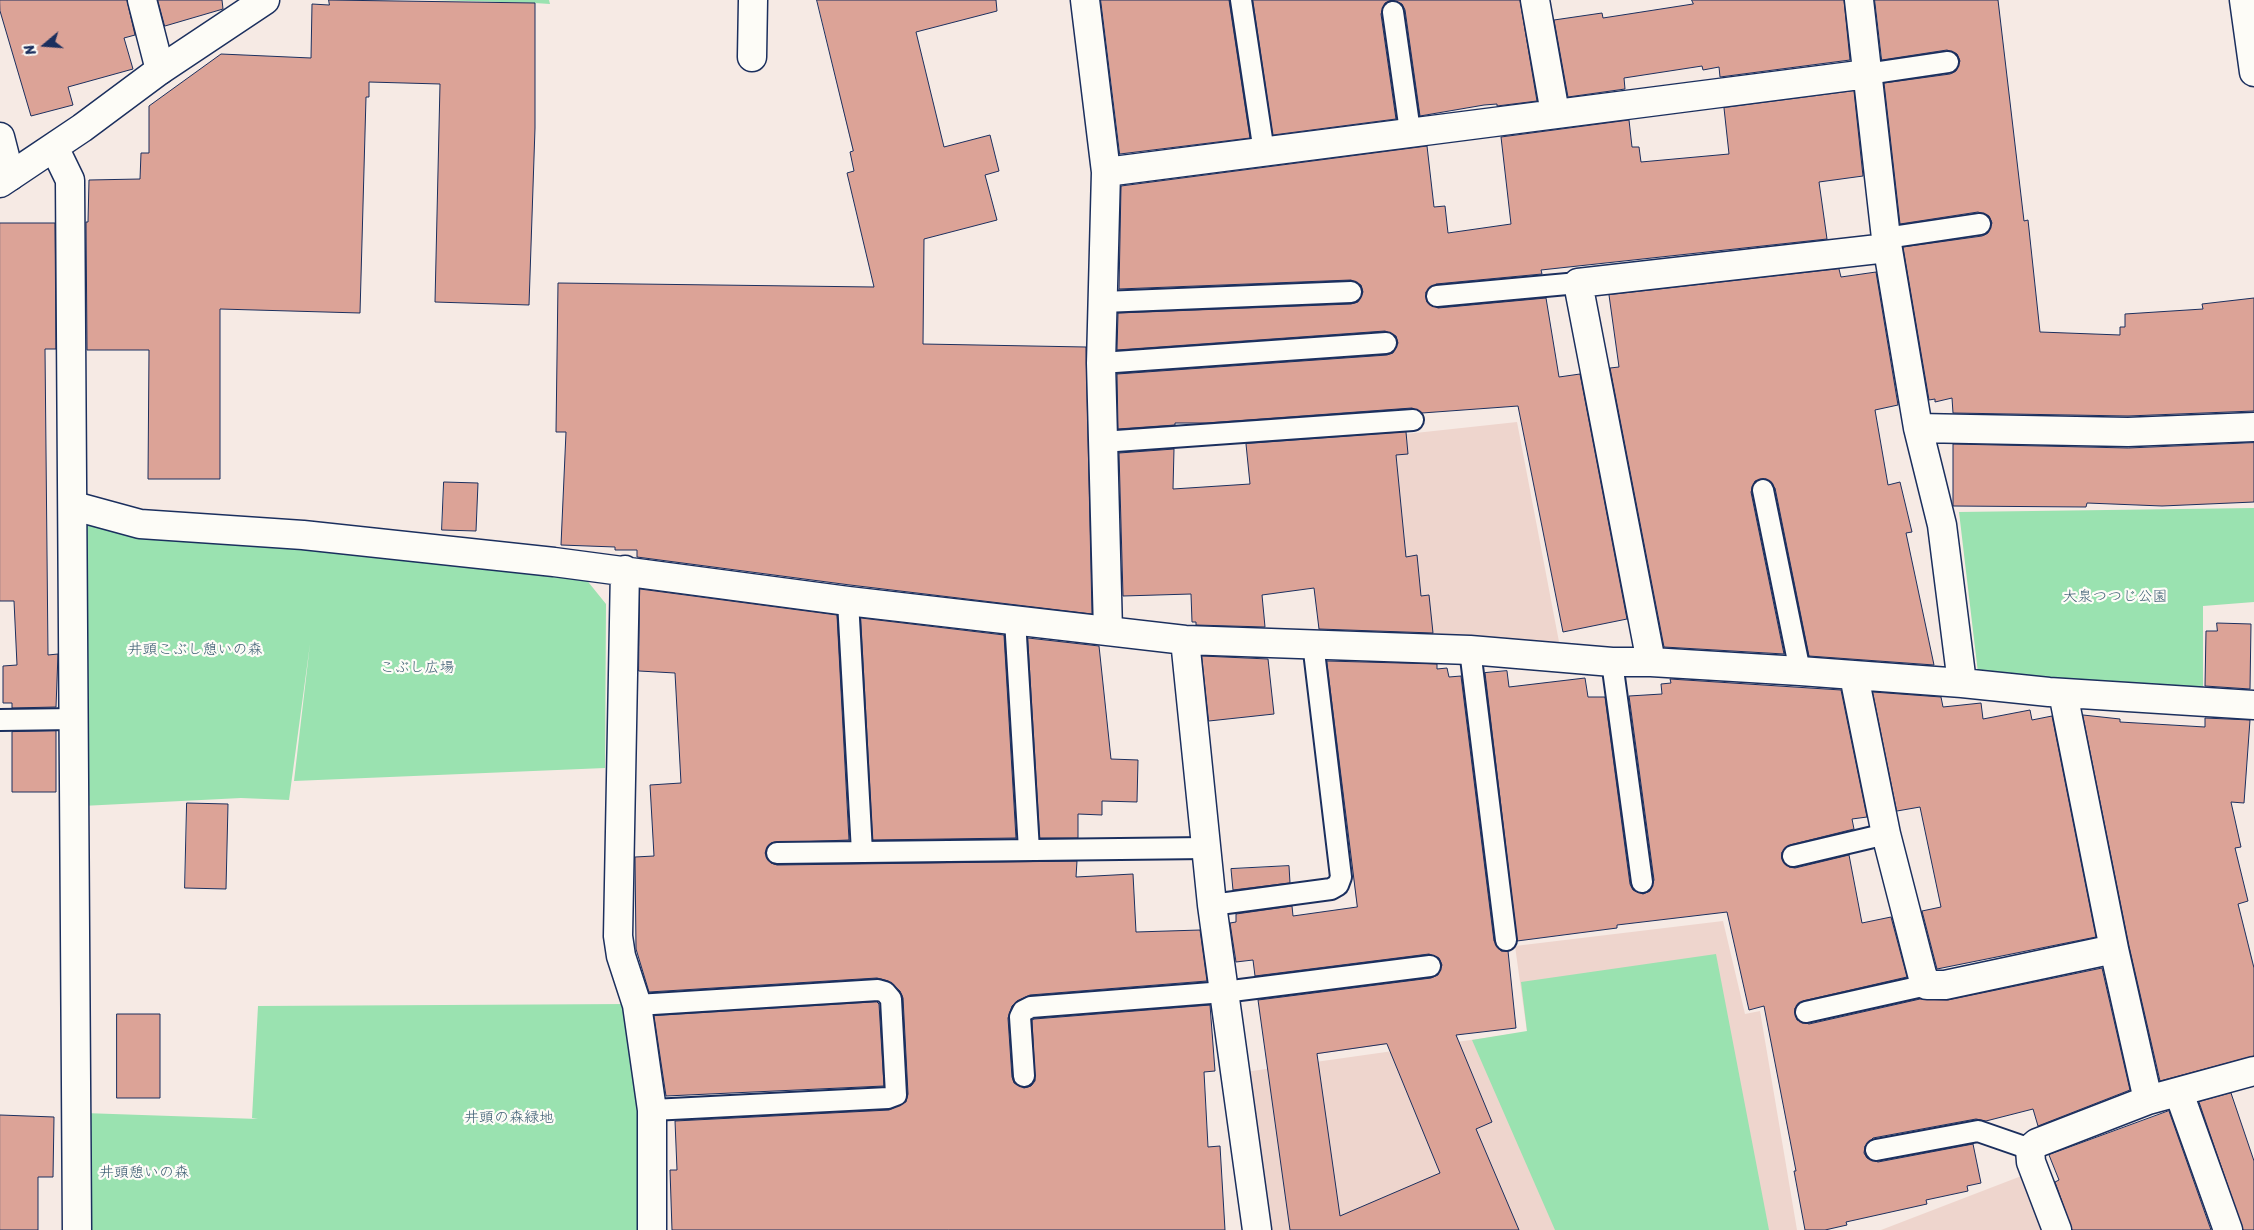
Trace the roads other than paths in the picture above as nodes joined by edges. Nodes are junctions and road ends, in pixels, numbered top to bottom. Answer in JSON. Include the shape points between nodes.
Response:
{"nodes":[{"id":1,"x":142,"y":0,"type":"edge"},
{"id":2,"x":265,"y":0,"type":"edge"},
{"id":3,"x":753,"y":0,"type":"edge"},
{"id":4,"x":1085,"y":0,"type":"edge"},
{"id":5,"x":1241,"y":0,"type":"edge"},
{"id":6,"x":1535,"y":0,"type":"edge"},
{"id":7,"x":1859,"y":0,"type":"edge"},
{"id":8,"x":2244,"y":0,"type":"edge"},
{"id":9,"x":1394,"y":12,"type":"dead end"},
{"id":10,"x":752,"y":57,"type":"dead end"},
{"id":11,"x":1948,"y":62,"type":"dead end"},
{"id":12,"x":160,"y":70,"type":"junction"},
{"id":13,"x":2254,"y":72,"type":"edge"},
{"id":14,"x":1868,"y":74,"type":"junction"},
{"id":15,"x":1555,"y":113,"type":"junction"},
{"id":16,"x":1410,"y":131,"type":"junction"},
{"id":17,"x":0,"y":137,"type":"edge"},
{"id":18,"x":54,"y":147,"type":"junction"},
{"id":19,"x":1264,"y":152,"type":"junction"},
{"id":20,"x":1106,"y":172,"type":"junction"},
{"id":21,"x":5,"y":179,"type":"edge"},
{"id":22,"x":1980,"y":224,"type":"dead end"},
{"id":23,"x":1887,"y":243,"type":"junction"},
{"id":24,"x":1578,"y":283,"type":"junction"},
{"id":25,"x":1351,"y":292,"type":"dead end"},
{"id":26,"x":1437,"y":296,"type":"dead end"},
{"id":27,"x":1103,"y":302,"type":"junction"},
{"id":28,"x":1386,"y":343,"type":"dead end"},
{"id":29,"x":1101,"y":363,"type":"junction"},
{"id":30,"x":1413,"y":420,"type":"dead end"},
{"id":31,"x":2254,"y":427,"type":"edge"},
{"id":32,"x":1918,"y":428,"type":"junction"},
{"id":33,"x":1102,"y":442,"type":"junction"},
{"id":34,"x":1763,"y":490,"type":"dead end"},
{"id":35,"x":74,"y":506,"type":"junction"},
{"id":36,"x":625,"y":570,"type":"junction"},
{"id":37,"x":848,"y":601,"type":"junction"},
{"id":38,"x":1015,"y":620,"type":"junction"},
{"id":39,"x":1108,"y":631,"type":"junction"},
{"id":40,"x":1185,"y":640,"type":"junction"},
{"id":41,"x":1313,"y":643,"type":"junction"},
{"id":42,"x":1470,"y":650,"type":"junction"},
{"id":43,"x":1612,"y":662,"type":"junction"},
{"id":44,"x":1651,"y":662,"type":"junction"},
{"id":45,"x":1800,"y":671,"type":"junction"},
{"id":46,"x":1854,"y":676,"type":"junction"},
{"id":47,"x":1962,"y":683,"type":"junction"},
{"id":48,"x":2063,"y":693,"type":"junction"},
{"id":49,"x":2254,"y":705,"type":"edge"},
{"id":50,"x":74,"y":719,"type":"junction"},
{"id":51,"x":0,"y":720,"type":"edge"},
{"id":52,"x":1886,"y":834,"type":"junction"},
{"id":53,"x":1206,"y":848,"type":"junction"},
{"id":54,"x":1029,"y":850,"type":"junction"},
{"id":55,"x":862,"y":852,"type":"junction"},
{"id":56,"x":777,"y":853,"type":"dead end"},
{"id":57,"x":1793,"y":856,"type":"dead end"},
{"id":58,"x":1642,"y":882,"type":"dead end"},
{"id":59,"x":1212,"y":905,"type":"junction"},
{"id":60,"x":1506,"y":940,"type":"dead end"},
{"id":61,"x":2114,"y":949,"type":"junction"},
{"id":62,"x":1430,"y":966,"type":"dead end"},
{"id":63,"x":1928,"y":985,"type":"junction"},
{"id":64,"x":1224,"y":992,"type":"junction"},
{"id":65,"x":637,"y":1005,"type":"junction"},
{"id":66,"x":1806,"y":1012,"type":"dead end"},
{"id":67,"x":2254,"y":1071,"type":"edge"},
{"id":68,"x":1024,"y":1076,"type":"dead end"},
{"id":69,"x":2179,"y":1093,"type":"junction"},
{"id":70,"x":2148,"y":1100,"type":"junction"},
{"id":71,"x":652,"y":1110,"type":"junction"},
{"id":72,"x":2030,"y":1149,"type":"junction"},
{"id":73,"x":1876,"y":1150,"type":"dead end"},
{"id":74,"x":77,"y":1230,"type":"edge"},
{"id":75,"x":652,"y":1230,"type":"edge"},
{"id":76,"x":1257,"y":1230,"type":"edge"},
{"id":77,"x":2057,"y":1230,"type":"edge"},
{"id":78,"x":2228,"y":1230,"type":"edge"}],
"edges":[{"from":1,"to":12,"type":"street"},
{"from":2,"to":12,"type":"street"},
{"from":3,"to":10,"type":"street"},
{"from":4,"to":20,"type":"street"},
{"from":5,"to":19,"type":"lane"},
{"from":6,"to":15,"type":"street"},
{"from":7,"to":14,"type":"street"},
{"from":8,"to":13,"type":"street"},
{"from":9,"to":16,"type":"lane"},
{"from":11,"to":14,"type":"lane"},
{"from":12,"to":18,"type":"street"},
{"from":14,"to":15,"type":"street"},
{"from":14,"to":23,"type":"street"},
{"from":15,"to":16,"type":"street"},
{"from":16,"to":19,"type":"street"},
{"from":17,"to":21,"type":"street"},
{"from":18,"to":21,"type":"street"},
{"from":18,"to":35,"type":"street","via":[[70,180]]},
{"from":19,"to":20,"type":"street"},
{"from":20,"to":27,"type":"street"},
{"from":22,"to":23,"type":"lane"},
{"from":23,"to":24,"type":"street"},
{"from":23,"to":32,"type":"street"},
{"from":24,"to":26,"type":"lane"},
{"from":24,"to":44,"type":"street"},
{"from":25,"to":27,"type":"lane"},
{"from":27,"to":29,"type":"street"},
{"from":28,"to":29,"type":"lane"},
{"from":29,"to":33,"type":"street"},
{"from":30,"to":33,"type":"lane"},
{"from":31,"to":32,"type":"street","via":[[2128,432]]},
{"from":32,"to":47,"type":"street","via":[[1942,525]]},
{"from":33,"to":39,"type":"street"},
{"from":34,"to":45,"type":"lane"},
{"from":35,"to":36,"type":"street","via":[[140,524],[303,535]]},
{"from":35,"to":50,"type":"street"},
{"from":36,"to":37,"type":"street"},
{"from":36,"to":65,"type":"street","via":[[618,936]]},
{"from":37,"to":38,"type":"street"},
{"from":37,"to":55,"type":"lane"},
{"from":38,"to":39,"type":"street"},
{"from":38,"to":54,"type":"lane"},
{"from":39,"to":40,"type":"street"},
{"from":40,"to":41,"type":"street"},
{"from":40,"to":53,"type":"street"},
{"from":41,"to":42,"type":"street"},
{"from":41,"to":59,"type":"lane","via":[[1341,877],[1331,888]]},
{"from":42,"to":43,"type":"street"},
{"from":42,"to":60,"type":"lane"},
{"from":43,"to":44,"type":"street"},
{"from":43,"to":58,"type":"lane"},
{"from":44,"to":45,"type":"street"},
{"from":45,"to":46,"type":"street"},
{"from":46,"to":47,"type":"street"},
{"from":46,"to":52,"type":"street"},
{"from":47,"to":48,"type":"street"},
{"from":48,"to":49,"type":"street"},
{"from":48,"to":61,"type":"street"},
{"from":50,"to":51,"type":"lane"},
{"from":50,"to":74,"type":"street"},
{"from":52,"to":57,"type":"lane"},
{"from":52,"to":63,"type":"street","via":[[1922,974]]},
{"from":53,"to":54,"type":"lane"},
{"from":53,"to":59,"type":"street"},
{"from":54,"to":55,"type":"lane"},
{"from":55,"to":56,"type":"lane"},
{"from":59,"to":64,"type":"street"},
{"from":61,"to":63,"type":"street","via":[[1945,985]]},
{"from":61,"to":70,"type":"street"},
{"from":62,"to":64,"type":"lane"},
{"from":63,"to":66,"type":"lane"},
{"from":64,"to":68,"type":"lane","via":[[1031,1007],[1020,1016]]},
{"from":64,"to":76,"type":"street"},
{"from":65,"to":71,"type":"street"},
{"from":65,"to":71,"type":"lane","via":[[878,990],[891,999],[896,1095],[888,1098]]},
{"from":67,"to":69,"type":"street"},
{"from":69,"to":70,"type":"street"},
{"from":69,"to":78,"type":"street"},
{"from":70,"to":72,"type":"street","via":[[2037,1143]]},
{"from":71,"to":75,"type":"street"},
{"from":72,"to":73,"type":"lane","via":[[1978,1131]]},
{"from":72,"to":77,"type":"street"}]}
